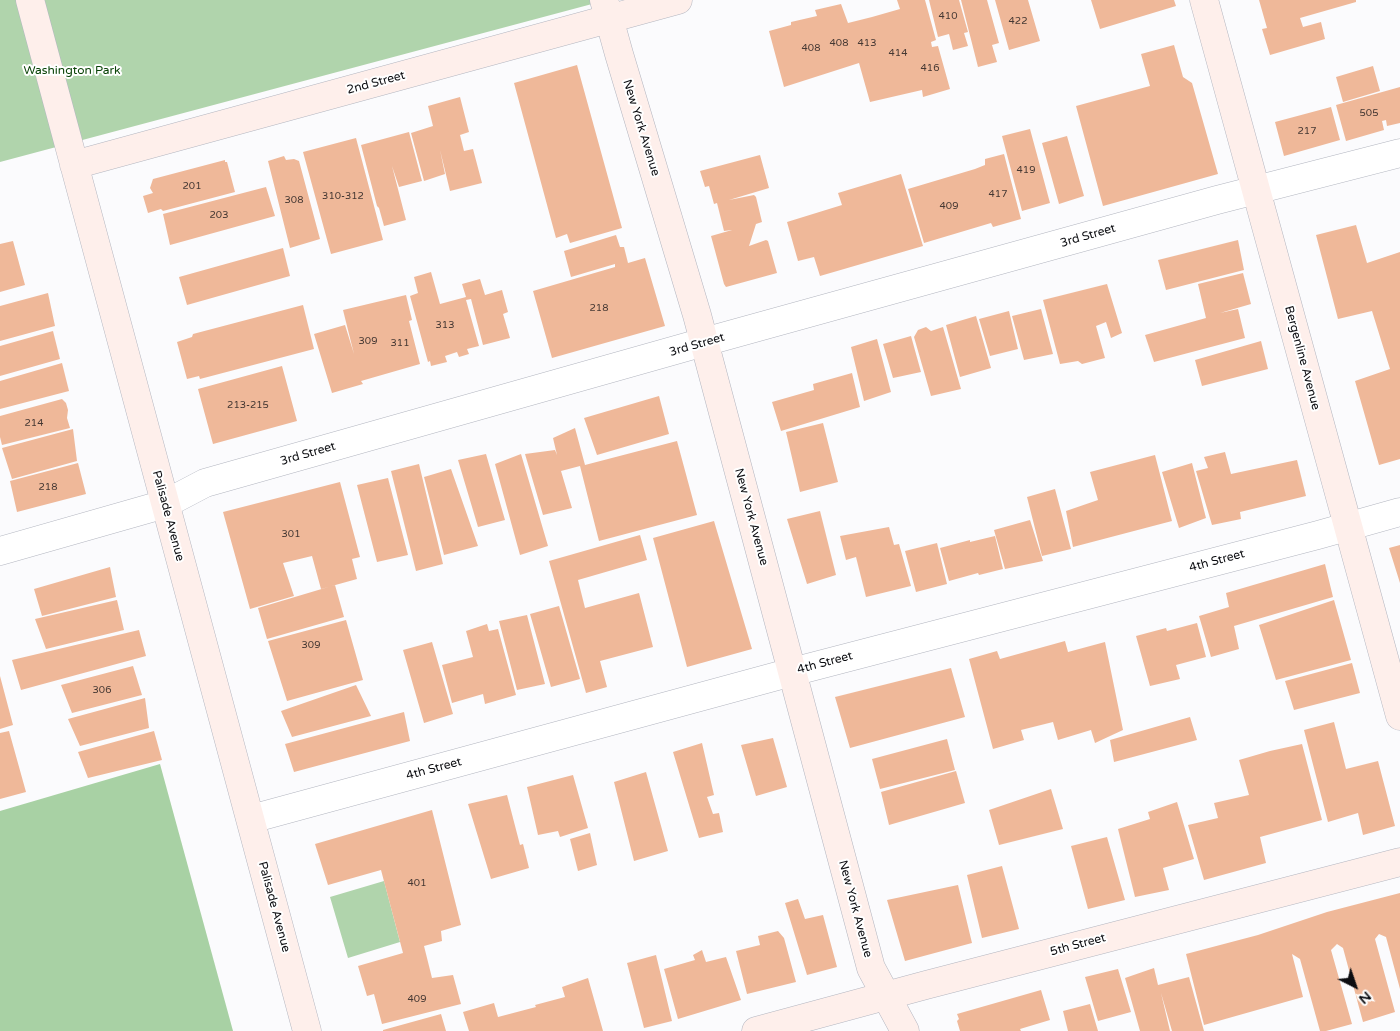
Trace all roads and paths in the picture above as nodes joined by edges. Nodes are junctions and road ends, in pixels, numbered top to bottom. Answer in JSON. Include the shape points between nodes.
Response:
{"nodes":[{"id":1,"x":30,"y":0,"type":"edge"},
{"id":2,"x":678,"y":0,"type":"edge"},
{"id":3,"x":1204,"y":0,"type":"edge"},
{"id":4,"x":607,"y":10,"type":"edge"},
{"id":5,"x":1400,"y":153,"type":"edge"},
{"id":6,"x":74,"y":165,"type":"junction"},
{"id":7,"x":1257,"y":190,"type":"junction"},
{"id":8,"x":704,"y":342,"type":"junction"},
{"id":9,"x":165,"y":504,"type":"junction"},
{"id":10,"x":1400,"y":512,"type":"edge"},
{"id":11,"x":1349,"y":527,"type":"junction"},
{"id":12,"x":0,"y":551,"type":"edge"},
{"id":13,"x":792,"y":672,"type":"junction"},
{"id":14,"x":1400,"y":716,"type":"edge"},
{"id":15,"x":251,"y":819,"type":"junction"},
{"id":16,"x":1400,"y":862,"type":"edge"},
{"id":17,"x":886,"y":996,"type":"junction"},
{"id":18,"x":307,"y":1031,"type":"edge"},
{"id":19,"x":756,"y":1031,"type":"edge"},
{"id":20,"x":905,"y":1031,"type":"edge"}],
"edges":[{"from":1,"to":6,"type":"street","name":"Palisade Avenue"},
{"from":2,"to":4,"type":"street","name":"2nd Street"},
{"from":3,"to":7,"type":"street","name":"Bergenline Avenue"},
{"from":4,"to":6,"type":"street","name":"2nd Street"},
{"from":4,"to":8,"type":"street","name":"New York Avenue"},
{"from":5,"to":7,"type":"street","name":"3rd Street"},
{"from":6,"to":9,"type":"street","name":"Palisade Avenue"},
{"from":7,"to":8,"type":"street","name":"3rd Street"},
{"from":7,"to":11,"type":"street","name":"Bergenline Avenue"},
{"from":8,"to":9,"type":"street","name":"3rd Street","via":[[205,483]]},
{"from":8,"to":13,"type":"street","name":"New York Avenue"},
{"from":9,"to":12,"type":"street","name":"3rd Street"},
{"from":9,"to":15,"type":"street","name":"Palisade Avenue"},
{"from":10,"to":11,"type":"street","name":"4th Street"},
{"from":11,"to":13,"type":"street","name":"4th Street"},
{"from":11,"to":14,"type":"street","name":"Bergenline Avenue"},
{"from":13,"to":15,"type":"street","name":"4th Street"},
{"from":13,"to":17,"type":"street","name":"New York Avenue","via":[[872,968]]},
{"from":15,"to":18,"type":"street","name":"Palisade Avenue"},
{"from":16,"to":17,"type":"street","name":"5th Street"},
{"from":17,"to":19,"type":"street","name":"5th Street"},
{"from":17,"to":20,"type":"street","name":"New York Avenue"}]}
